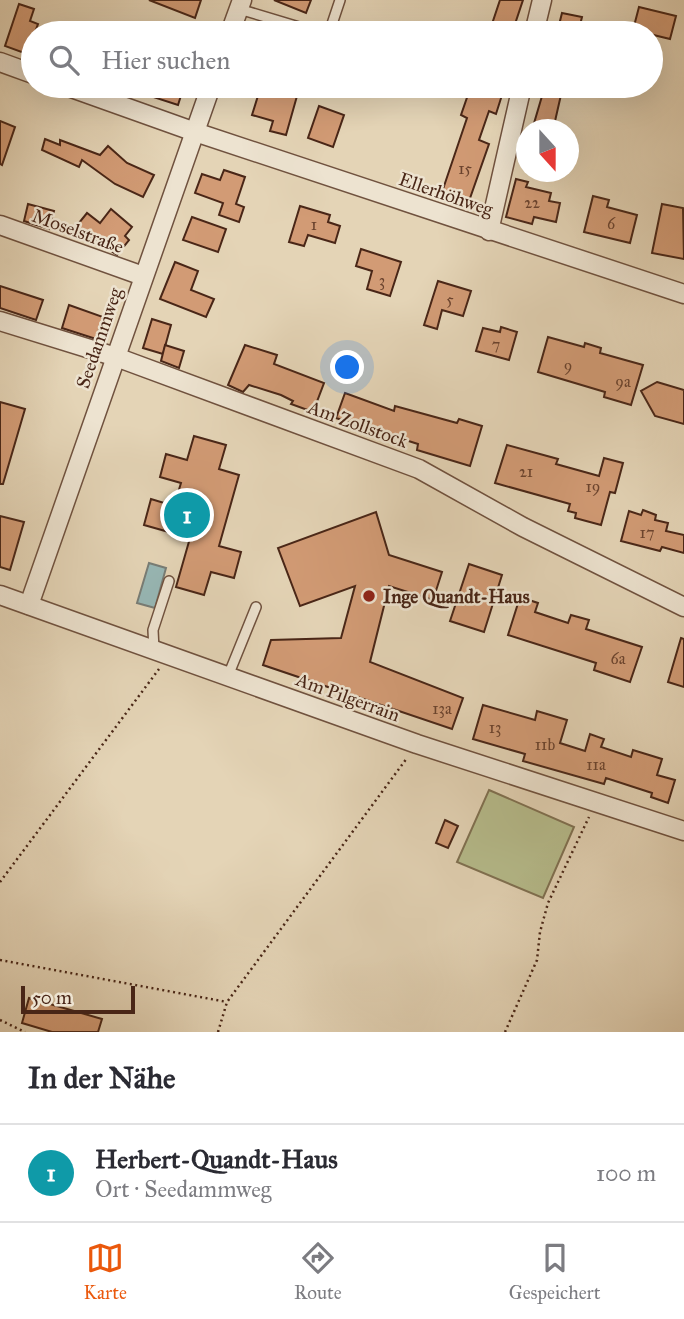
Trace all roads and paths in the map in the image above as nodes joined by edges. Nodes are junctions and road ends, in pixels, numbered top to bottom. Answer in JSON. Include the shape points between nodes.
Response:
{"nodes":[{"id":1,"x":340,"y":0,"type":"edge"},
{"id":2,"x":541,"y":0,"type":"edge"},
{"id":3,"x":240,"y":5,"type":"edge"},
{"id":4,"x":285,"y":21,"type":"edge"},
{"id":5,"x":333,"y":21,"type":"edge"},
{"id":6,"x":537,"y":21,"type":"edge"},
{"id":7,"x":0,"y":62,"type":"edge"},
{"id":8,"x":21,"y":70,"type":"edge"},
{"id":9,"x":100,"y":98,"type":"edge"},
{"id":10,"x":207,"y":98,"type":"edge"},
{"id":11,"x":519,"y":98,"type":"edge"},
{"id":12,"x":195,"y":132,"type":"junction"},
{"id":13,"x":0,"y":225,"type":"edge"},
{"id":14,"x":489,"y":231,"type":"junction"},
{"id":15,"x":143,"y":276,"type":"junction"},
{"id":16,"x":684,"y":294,"type":"edge"},
{"id":17,"x":0,"y":321,"type":"edge"},
{"id":18,"x":116,"y":357,"type":"junction"},
{"id":19,"x":169,"y":581,"type":"dead end"},
{"id":20,"x":0,"y":595,"type":"edge"},
{"id":21,"x":29,"y":605,"type":"junction"},
{"id":22,"x":256,"y":607,"type":"dead end"},
{"id":23,"x":684,"y":607,"type":"edge"},
{"id":24,"x":162,"y":653,"type":"junction"},
{"id":25,"x":228,"y":676,"type":"junction"},
{"id":26,"x":417,"y":744,"type":"junction"},
{"id":27,"x":597,"y":801,"type":"junction"},
{"id":28,"x":684,"y":831,"type":"edge"},
{"id":29,"x":0,"y":882,"type":"edge"},
{"id":30,"x":0,"y":960,"type":"edge"},
{"id":31,"x":227,"y":1002,"type":"junction"},
{"id":32,"x":0,"y":1020,"type":"edge"},
{"id":33,"x":25,"y":1032,"type":"edge"},
{"id":34,"x":218,"y":1032,"type":"edge"},
{"id":35,"x":505,"y":1032,"type":"edge"}],
"edges":[{"from":1,"to":5,"type":"lane"},
{"from":2,"to":6,"type":"street"},
{"from":3,"to":4,"type":"lane"},
{"from":7,"to":8,"type":"street"},
{"from":9,"to":12,"type":"street","name":"Ellerhöhweg"},
{"from":10,"to":12,"type":"street","name":"Seedammweg"},
{"from":11,"to":14,"type":"street"},
{"from":12,"to":14,"type":"street","name":"Ellerhöhweg"},
{"from":12,"to":15,"type":"street","name":"Seedammweg"},
{"from":13,"to":15,"type":"street","name":"Moselstraße"},
{"from":14,"to":16,"type":"street","name":"Ellerhöhweg"},
{"from":15,"to":18,"type":"street","name":"Seedammweg"},
{"from":17,"to":18,"type":"street","name":"Am Zollstock"},
{"from":18,"to":21,"type":"street","name":"Seedammweg"},
{"from":18,"to":23,"type":"street","name":"Am Zollstock","via":[[419,469]]},
{"from":19,"to":24,"type":"lane","via":[[153,630]]},
{"from":20,"to":21,"type":"street","name":"Am Pilgerrain"},
{"from":21,"to":24,"type":"street","name":"Am Pilgerrain"},
{"from":22,"to":25,"type":"lane"},
{"from":24,"to":25,"type":"street","name":"Am Pilgerrain"},
{"from":24,"to":29,"type":"path"},
{"from":25,"to":26,"type":"street","name":"Am Pilgerrain"},
{"from":26,"to":27,"type":"street","name":"Am Pilgerrain"},
{"from":26,"to":31,"type":"path"},
{"from":27,"to":28,"type":"street","name":"Am Pilgerrain"},
{"from":27,"to":35,"type":"path","via":[[548,903],[537,960]]},
{"from":30,"to":31,"type":"path"},
{"from":31,"to":34,"type":"path"},
{"from":32,"to":33,"type":"path"}]}
